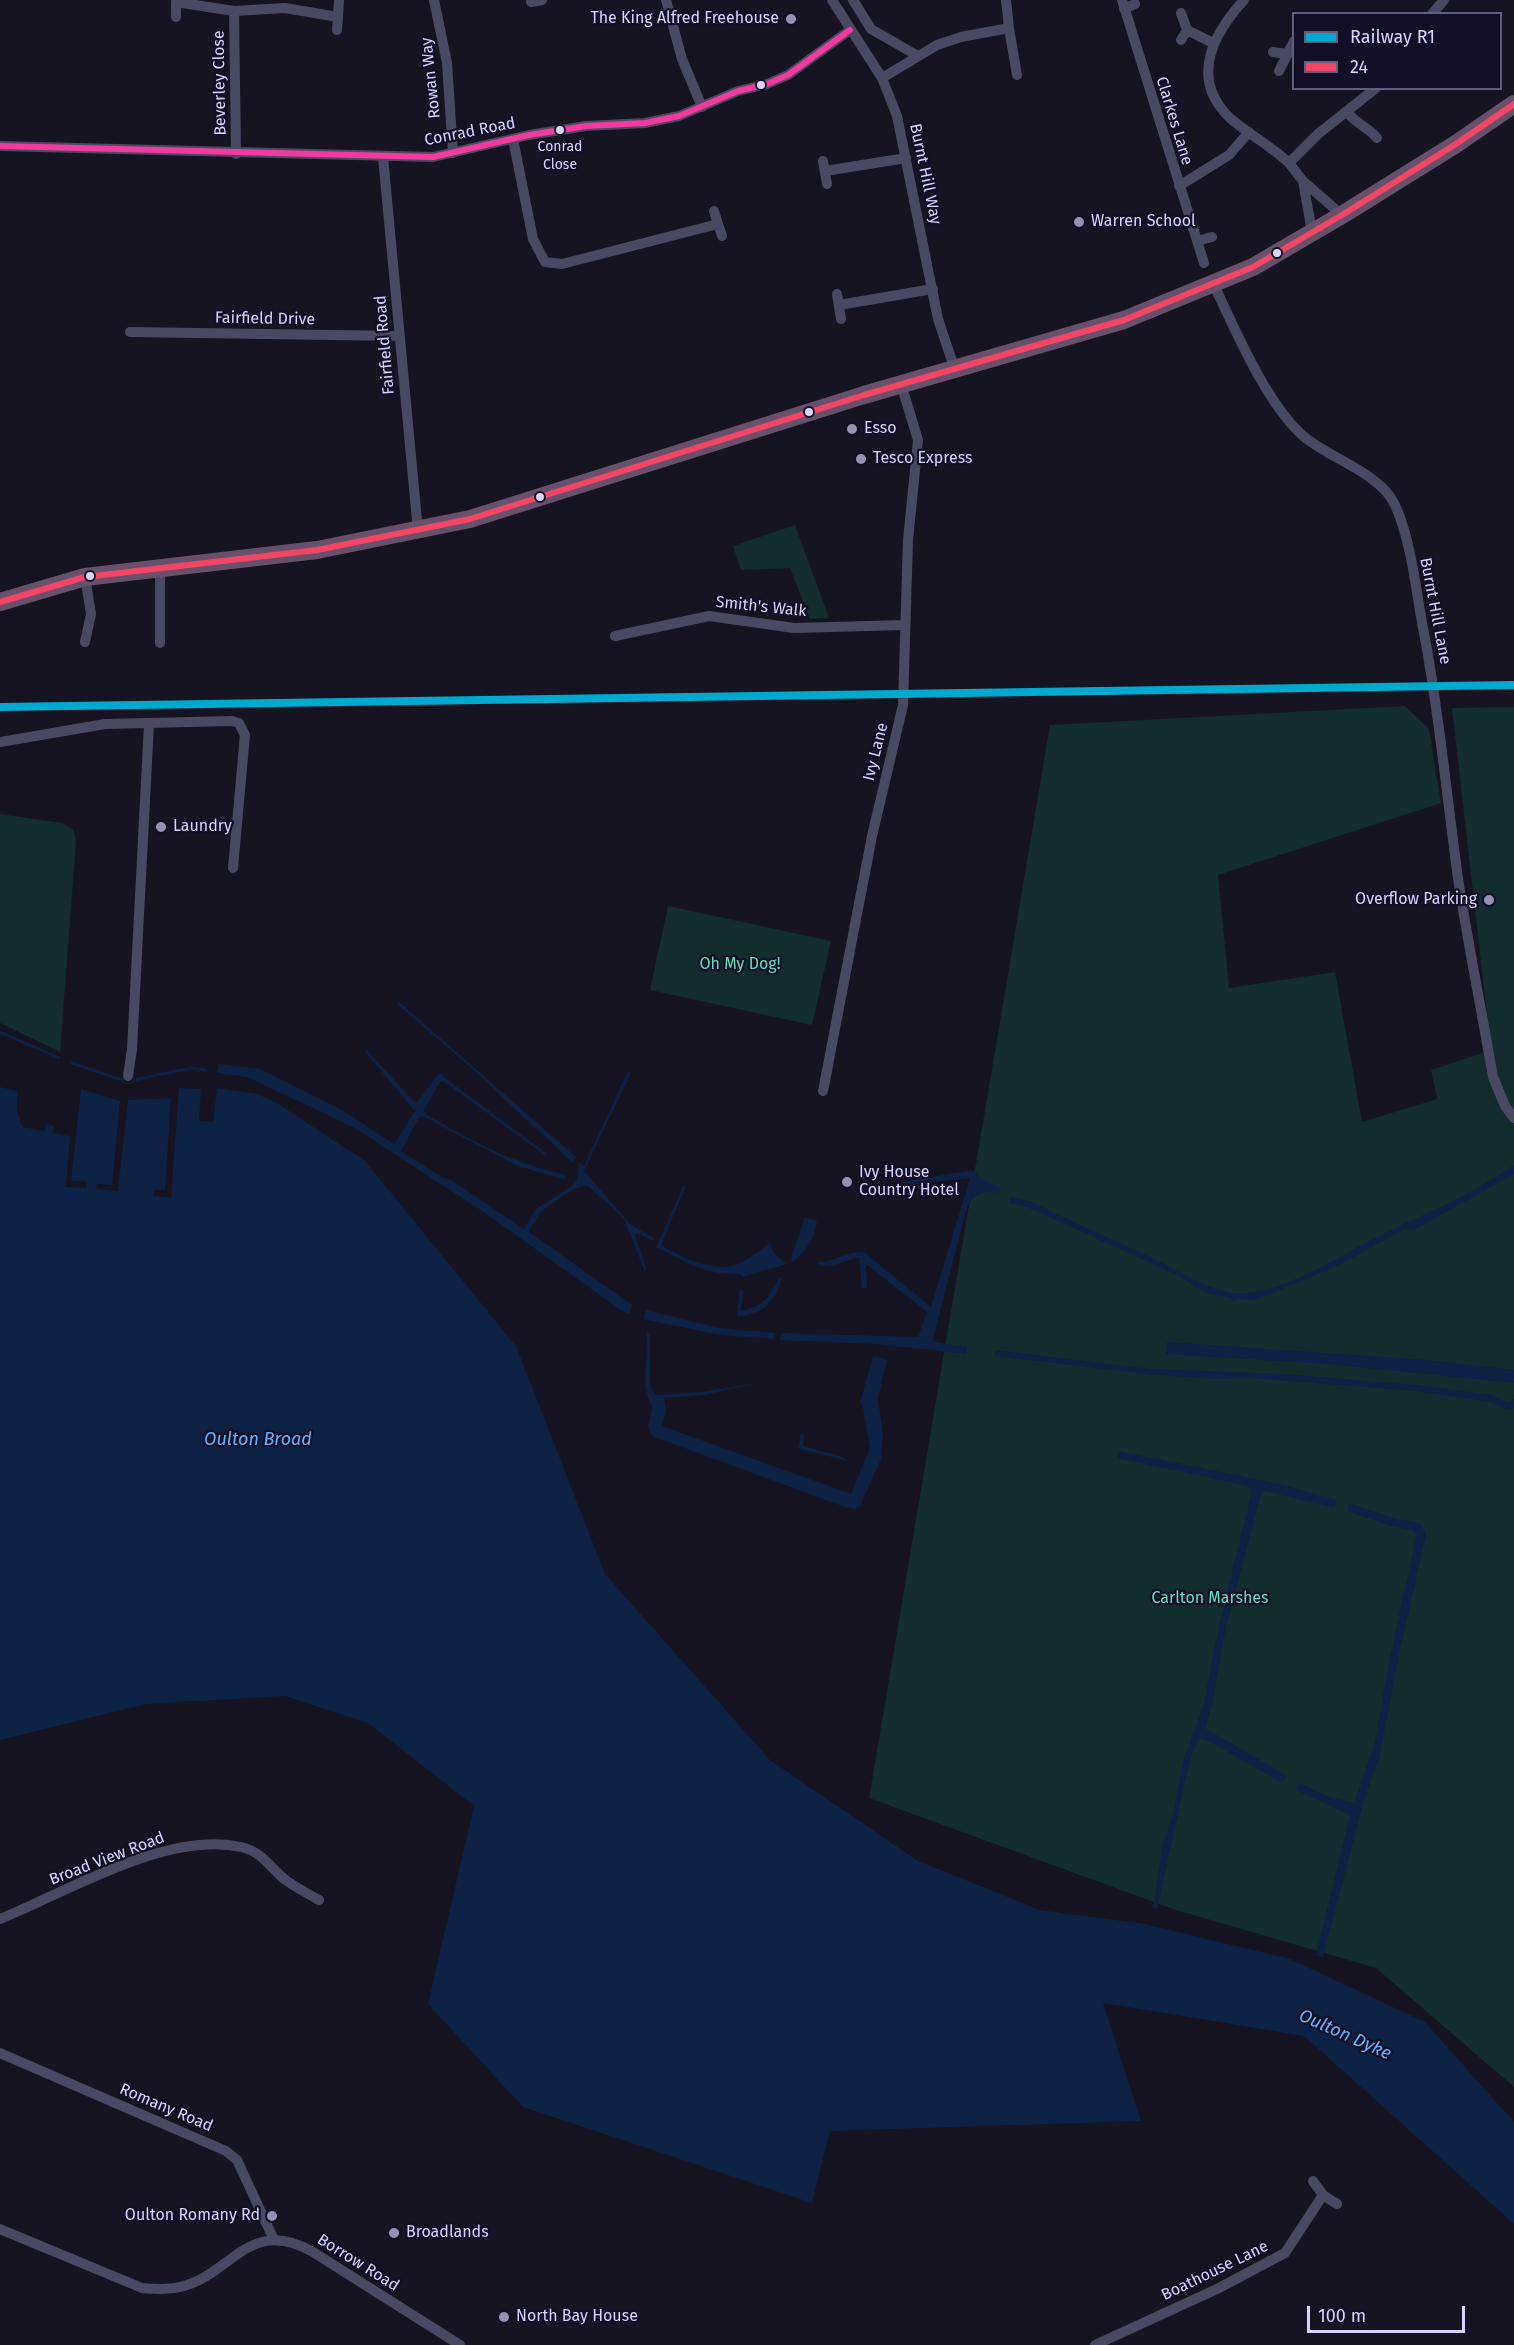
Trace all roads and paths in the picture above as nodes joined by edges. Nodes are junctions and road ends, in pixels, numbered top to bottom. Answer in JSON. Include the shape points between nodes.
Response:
{"nodes":[{"id":1,"x":339,"y":0,"type":"edge"},
{"id":2,"x":434,"y":0,"type":"edge"},
{"id":3,"x":666,"y":0,"type":"edge"},
{"id":4,"x":832,"y":0,"type":"edge"},
{"id":5,"x":853,"y":0,"type":"edge"},
{"id":6,"x":1006,"y":0,"type":"edge"},
{"id":7,"x":1244,"y":0,"type":"edge"},
{"id":8,"x":1444,"y":0,"type":"edge"},
{"id":9,"x":176,"y":1,"type":"edge"},
{"id":10,"x":1136,"y":4,"type":"dead end"},
{"id":11,"x":1123,"y":5,"type":"edge"},
{"id":12,"x":234,"y":11,"type":"junction"},
{"id":13,"x":1434,"y":12,"type":"edge"},
{"id":14,"x":1181,"y":13,"type":"dead end"},
{"id":15,"x":338,"y":16,"type":"junction"},
{"id":16,"x":176,"y":17,"type":"dead end"},
{"id":17,"x":1009,"y":28,"type":"junction"},
{"id":18,"x":337,"y":30,"type":"dead end"},
{"id":19,"x":850,"y":30,"type":"junction"},
{"id":20,"x":1292,"y":43,"type":"edge"},
{"id":21,"x":1213,"y":44,"type":"junction"},
{"id":22,"x":1273,"y":52,"type":"dead end"},
{"id":23,"x":1287,"y":54,"type":"junction"},
{"id":24,"x":918,"y":56,"type":"junction"},
{"id":25,"x":1279,"y":71,"type":"dead end"},
{"id":26,"x":1017,"y":75,"type":"dead end"},
{"id":27,"x":882,"y":78,"type":"junction"},
{"id":28,"x":1374,"y":90,"type":"edge"},
{"id":29,"x":1514,"y":104,"type":"edge"},
{"id":30,"x":702,"y":107,"type":"junction"},
{"id":31,"x":1347,"y":112,"type":"junction"},
{"id":32,"x":1250,"y":132,"type":"junction"},
{"id":33,"x":1377,"y":138,"type":"dead end"},
{"id":34,"x":513,"y":139,"type":"junction"},
{"id":35,"x":0,"y":146,"type":"edge"},
{"id":36,"x":453,"y":153,"type":"junction"},
{"id":37,"x":236,"y":154,"type":"junction"},
{"id":38,"x":383,"y":157,"type":"junction"},
{"id":39,"x":906,"y":158,"type":"junction"},
{"id":40,"x":1289,"y":163,"type":"junction"},
{"id":41,"x":1303,"y":181,"type":"junction"},
{"id":42,"x":827,"y":184,"type":"dead end"},
{"id":43,"x":1179,"y":186,"type":"junction"},
{"id":44,"x":714,"y":211,"type":"dead end"},
{"id":45,"x":1342,"y":216,"type":"junction"},
{"id":46,"x":718,"y":224,"type":"junction"},
{"id":47,"x":1312,"y":232,"type":"junction"},
{"id":48,"x":722,"y":236,"type":"dead end"},
{"id":49,"x":1212,"y":237,"type":"dead end"},
{"id":50,"x":1197,"y":240,"type":"junction"},
{"id":51,"x":1204,"y":263,"type":"dead end"},
{"id":52,"x":1213,"y":283,"type":"junction"},
{"id":53,"x":933,"y":289,"type":"junction"},
{"id":54,"x":841,"y":319,"type":"dead end"},
{"id":55,"x":130,"y":332,"type":"dead end"},
{"id":56,"x":399,"y":336,"type":"junction"},
{"id":57,"x":954,"y":368,"type":"junction"},
{"id":58,"x":901,"y":384,"type":"junction"},
{"id":59,"x":418,"y":531,"type":"junction"},
{"id":60,"x":160,"y":567,"type":"junction"},
{"id":61,"x":85,"y":577,"type":"junction"},
{"id":62,"x":0,"y":602,"type":"edge"},
{"id":63,"x":905,"y":625,"type":"junction"},
{"id":64,"x":615,"y":636,"type":"dead end"},
{"id":65,"x":85,"y":642,"type":"dead end"},
{"id":66,"x":160,"y":643,"type":"dead end"},
{"id":67,"x":149,"y":724,"type":"junction"},
{"id":68,"x":0,"y":742,"type":"edge"},
{"id":69,"x":233,"y":868,"type":"dead end"},
{"id":70,"x":128,"y":1076,"type":"dead end"},
{"id":71,"x":823,"y":1091,"type":"dead end"},
{"id":72,"x":1514,"y":1118,"type":"edge"},
{"id":73,"x":319,"y":1900,"type":"dead end"},
{"id":74,"x":0,"y":1919,"type":"edge"},
{"id":75,"x":0,"y":2053,"type":"edge"},
{"id":76,"x":1313,"y":2181,"type":"dead end"},
{"id":77,"x":1323,"y":2195,"type":"junction"},
{"id":78,"x":1337,"y":2204,"type":"dead end"},
{"id":79,"x":0,"y":2229,"type":"edge"},
{"id":80,"x":274,"y":2240,"type":"junction"},
{"id":81,"x":460,"y":2345,"type":"edge"},
{"id":82,"x":1095,"y":2345,"type":"edge"}],
"edges":[{"from":1,"to":15,"type":"street"},
{"from":2,"to":36,"type":"street","name":"Rowan Way","via":[[447,63]]},
{"from":3,"to":30,"type":"street","via":[[682,59]]},
{"from":4,"to":19,"type":"street","name":"Burnt Hill Way"},
{"from":5,"to":24,"type":"street","via":[[871,29]]},
{"from":6,"to":17,"type":"street"},
{"from":7,"to":21,"type":"street"},
{"from":8,"to":13,"type":"street"},
{"from":9,"to":12,"type":"street","name":"Beverley Close"},
{"from":9,"to":16,"type":"street","name":"Beverley Close"},
{"from":10,"to":11,"type":"street","name":"Clarkes Lane"},
{"from":11,"to":43,"type":"street","name":"Clarkes Lane"},
{"from":12,"to":15,"type":"street","name":"Beverley Close","via":[[285,8]]},
{"from":12,"to":37,"type":"street","name":"Beverley Close"},
{"from":14,"to":21,"type":"street","via":[[1184,34]]},
{"from":15,"to":18,"type":"street"},
{"from":17,"to":24,"type":"street","via":[[961,37]]},
{"from":17,"to":26,"type":"street"},
{"from":19,"to":27,"type":"street","name":"Burnt Hill Way"},
{"from":19,"to":30,"type":"street","name":"Conrad Road","via":[[788,75]]},
{"from":20,"to":23,"type":"street"},
{"from":21,"to":32,"type":"street","via":[[1208,66],[1211,91],[1231,118]]},
{"from":22,"to":23,"type":"street"},
{"from":23,"to":25,"type":"street"},
{"from":24,"to":27,"type":"street"},
{"from":27,"to":39,"type":"street","name":"Burnt Hill Way","via":[[897,116]]},
{"from":28,"to":31,"type":"street"},
{"from":29,"to":45,"type":"highway"},
{"from":30,"to":34,"type":"street","name":"Conrad Road","via":[[645,123],[586,126]]},
{"from":31,"to":33,"type":"street","via":[[1356,123],[1371,124]]},
{"from":31,"to":40,"type":"street"},
{"from":32,"to":40,"type":"street"},
{"from":32,"to":43,"type":"street","via":[[1229,155]]},
{"from":34,"to":36,"type":"street","name":"Conrad Road"},
{"from":34,"to":46,"type":"street","via":[[533,239],[545,262],[562,264]]},
{"from":35,"to":37,"type":"street","name":"Conrad Road"},
{"from":36,"to":38,"type":"street","name":"Conrad Road"},
{"from":37,"to":38,"type":"street","name":"Conrad Road"},
{"from":38,"to":56,"type":"street","name":"Fairfield Road"},
{"from":39,"to":42,"type":"street","via":[[824,166]]},
{"from":39,"to":53,"type":"street","name":"Burnt Hill Way"},
{"from":40,"to":41,"type":"street"},
{"from":41,"to":45,"type":"street"},
{"from":41,"to":47,"type":"street"},
{"from":43,"to":50,"type":"street","name":"Clarkes Lane"},
{"from":44,"to":46,"type":"street"},
{"from":45,"to":47,"type":"highway"},
{"from":46,"to":48,"type":"street"},
{"from":47,"to":52,"type":"highway","via":[[1253,267]]},
{"from":49,"to":50,"type":"street"},
{"from":50,"to":51,"type":"street","name":"Clarkes Lane"},
{"from":52,"to":57,"type":"highway","via":[[1124,320]]},
{"from":52,"to":72,"type":"street","name":"Burnt Hill Lane","via":[[1284,415],[1302,435],[1328,454],[1372,479],[1395,504],[1404,531],[1434,687],[1459,885],[1493,1077]]},
{"from":53,"to":54,"type":"street","via":[[838,300]]},
{"from":53,"to":57,"type":"street","name":"Burnt Hill Way"},
{"from":55,"to":56,"type":"street","name":"Fairfield Drive"},
{"from":56,"to":59,"type":"street","name":"Fairfield Road"},
{"from":57,"to":58,"type":"highway"},
{"from":58,"to":59,"type":"highway","via":[[553,495]]},
{"from":58,"to":63,"type":"street","name":"Ivy Lane","via":[[918,440],[909,520]]},
{"from":59,"to":60,"type":"highway","via":[[265,557]]},
{"from":60,"to":61,"type":"highway"},
{"from":60,"to":66,"type":"street"},
{"from":61,"to":62,"type":"highway"},
{"from":61,"to":65,"type":"street","via":[[91,614]]},
{"from":63,"to":64,"type":"street","name":"Smith's Walk","via":[[794,628],[709,616]]},
{"from":63,"to":71,"type":"street","name":"Ivy Lane","via":[[903,705],[872,836]]},
{"from":67,"to":68,"type":"street","via":[[105,724]]},
{"from":67,"to":69,"type":"street","via":[[232,721],[243,728]]},
{"from":67,"to":70,"type":"street"},
{"from":73,"to":74,"type":"street","name":"Broad View Road","via":[[286,1880],[271,1863],[242,1847],[186,1845],[132,1862]]},
{"from":75,"to":80,"type":"street","name":"Romany Road","via":[[226,2151],[237,2160]]},
{"from":76,"to":77,"type":"street"},
{"from":77,"to":78,"type":"street"},
{"from":77,"to":82,"type":"street","name":"Boathouse Lane","via":[[1285,2253]]},
{"from":79,"to":80,"type":"street","via":[[142,2288],[163,2289],[185,2286],[240,2251]]},
{"from":80,"to":81,"type":"street","name":"Borrow Road","via":[[307,2249]]}]}
